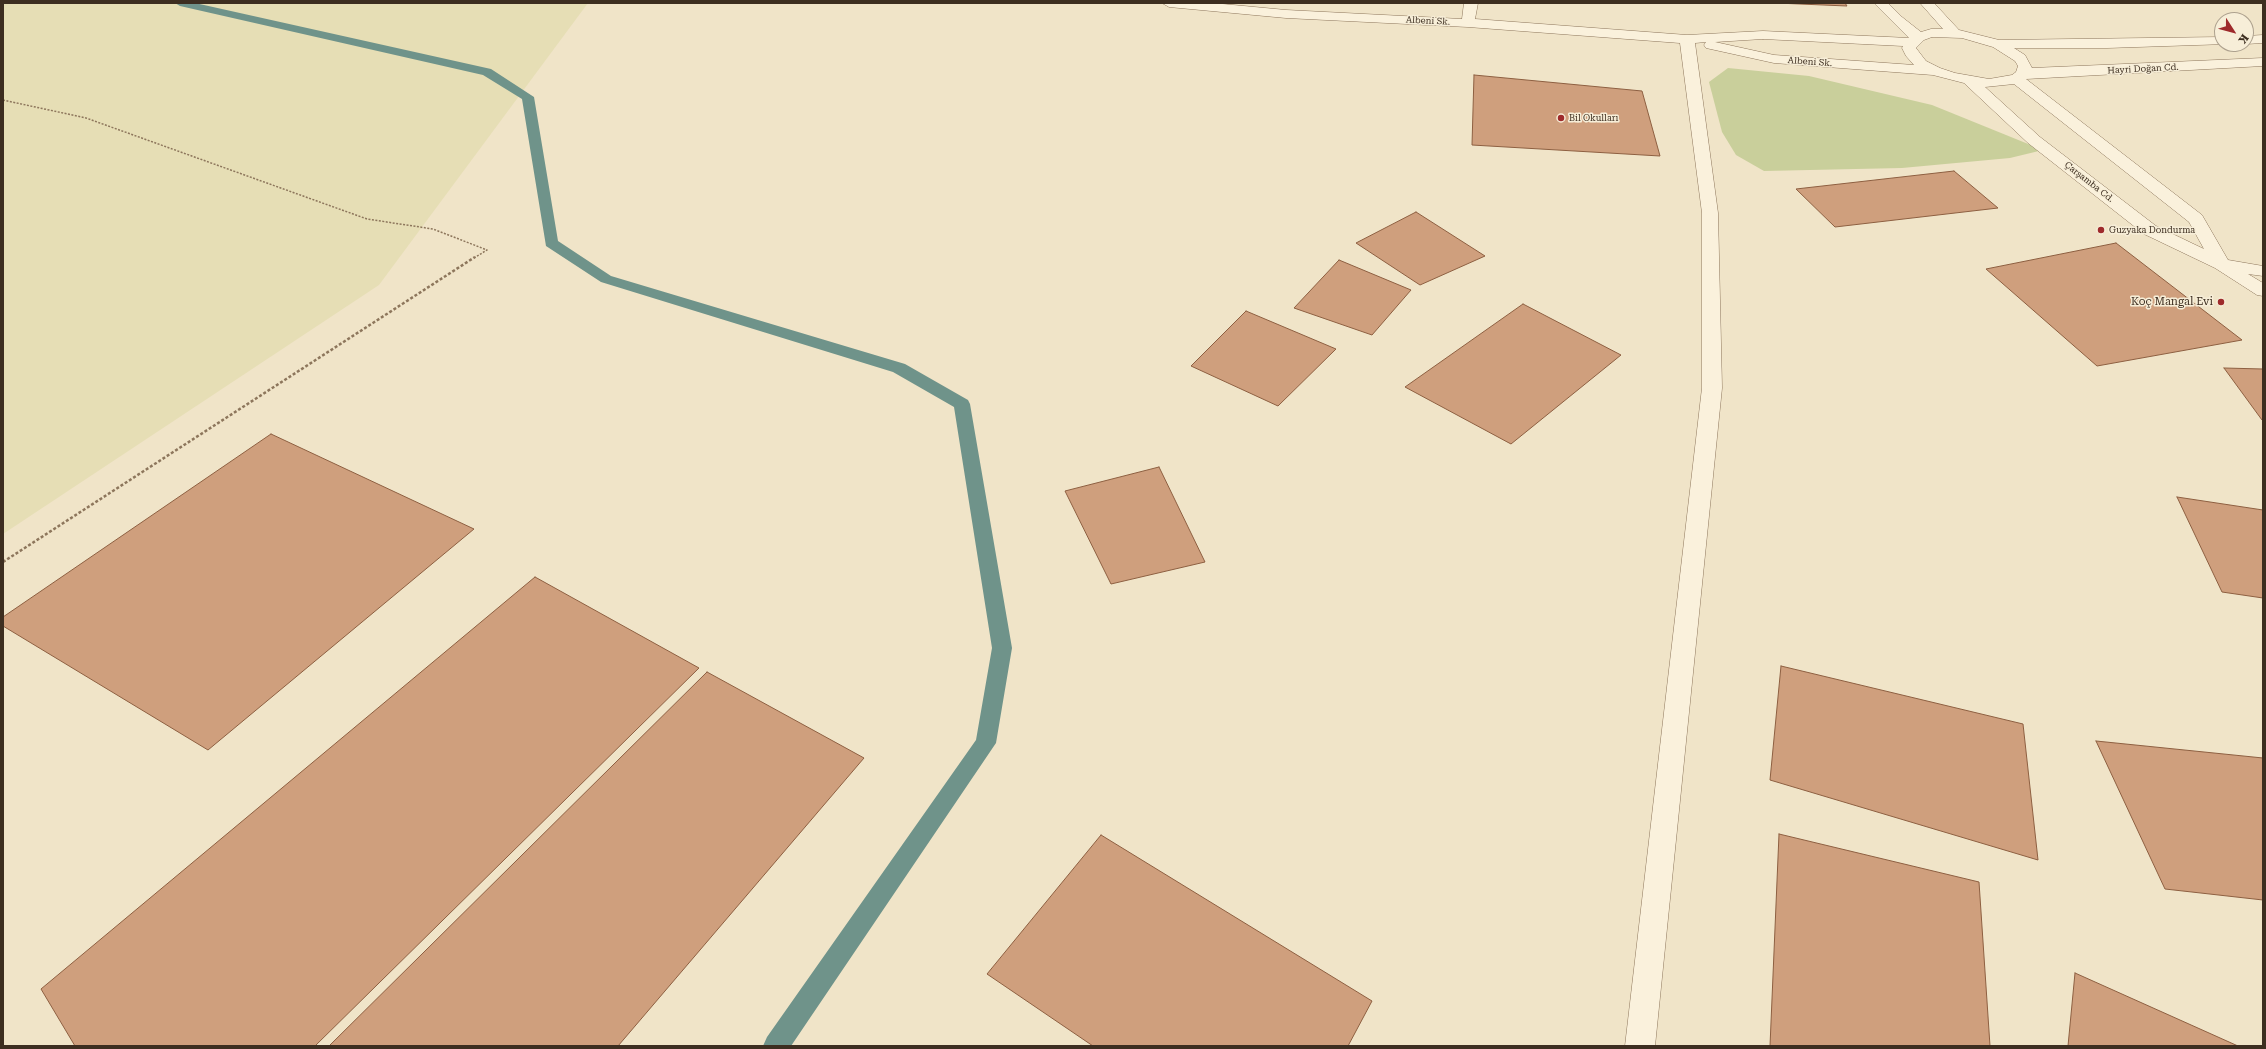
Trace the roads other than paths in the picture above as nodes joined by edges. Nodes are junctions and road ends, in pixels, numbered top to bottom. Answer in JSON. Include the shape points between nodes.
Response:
{"nodes":[{"id":1,"x":1169,"y":3,"type":"edge"},
{"id":2,"x":1471,"y":3,"type":"edge"},
{"id":3,"x":1881,"y":3,"type":"edge"},
{"id":4,"x":1927,"y":3,"type":"edge"},
{"id":5,"x":1468,"y":23,"type":"junction"},
{"id":6,"x":1954,"y":33,"type":"junction"},
{"id":7,"x":1687,"y":39,"type":"junction"},
{"id":8,"x":1915,"y":39,"type":"junction"},
{"id":9,"x":2214,"y":41,"type":"edge"},
{"id":10,"x":1998,"y":44,"type":"junction"},
{"id":11,"x":2263,"y":62,"type":"edge"},
{"id":12,"x":1935,"y":71,"type":"junction"},
{"id":13,"x":2020,"y":76,"type":"junction"},
{"id":14,"x":1970,"y":81,"type":"junction"},
{"id":15,"x":2221,"y":264,"type":"junction"},
{"id":16,"x":2263,"y":271,"type":"edge"},
{"id":17,"x":2263,"y":291,"type":"edge"},
{"id":18,"x":1640,"y":1046,"type":"edge"}],
"edges":[{"from":1,"to":5,"type":"street","name":"Albeni Sk.","via":[[1286,14]]},
{"from":2,"to":5,"type":"street"},
{"from":3,"to":8,"type":"street"},
{"from":4,"to":6,"type":"street"},
{"from":5,"to":7,"type":"street","name":"Albeni Sk."},
{"from":6,"to":8,"type":"street","name":"Albeni Sk.","via":[[1931,34]]},
{"from":6,"to":10,"type":"street","name":"Albeni Sk."},
{"from":7,"to":8,"type":"street","name":"Albeni Sk.","via":[[1763,35]]},
{"from":7,"to":12,"type":"street","name":"Albeni Sk.","via":[[1774,59]]},
{"from":7,"to":18,"type":"street","via":[[1710,213],[1712,388]]},
{"from":8,"to":12,"type":"street","via":[[1909,48],[1913,56]]},
{"from":9,"to":10,"type":"street"},
{"from":10,"to":13,"type":"street","via":[[2020,58],[2025,66]]},
{"from":11,"to":13,"type":"street","name":"Hayri Doğan Cd."},
{"from":12,"to":14,"type":"street","name":"Hayri Doğan Cd."},
{"from":13,"to":14,"type":"street","name":"Hayri Doğan Cd.","via":[[1989,83]]},
{"from":13,"to":15,"type":"street","name":"Çarşamba Cd.","via":[[2196,219]]},
{"from":14,"to":15,"type":"street","name":"Çarşamba Cd.","via":[[2034,140],[2150,230]]},
{"from":15,"to":16,"type":"street"},
{"from":15,"to":17,"type":"street","name":"Çarşamba Cd."}]}
